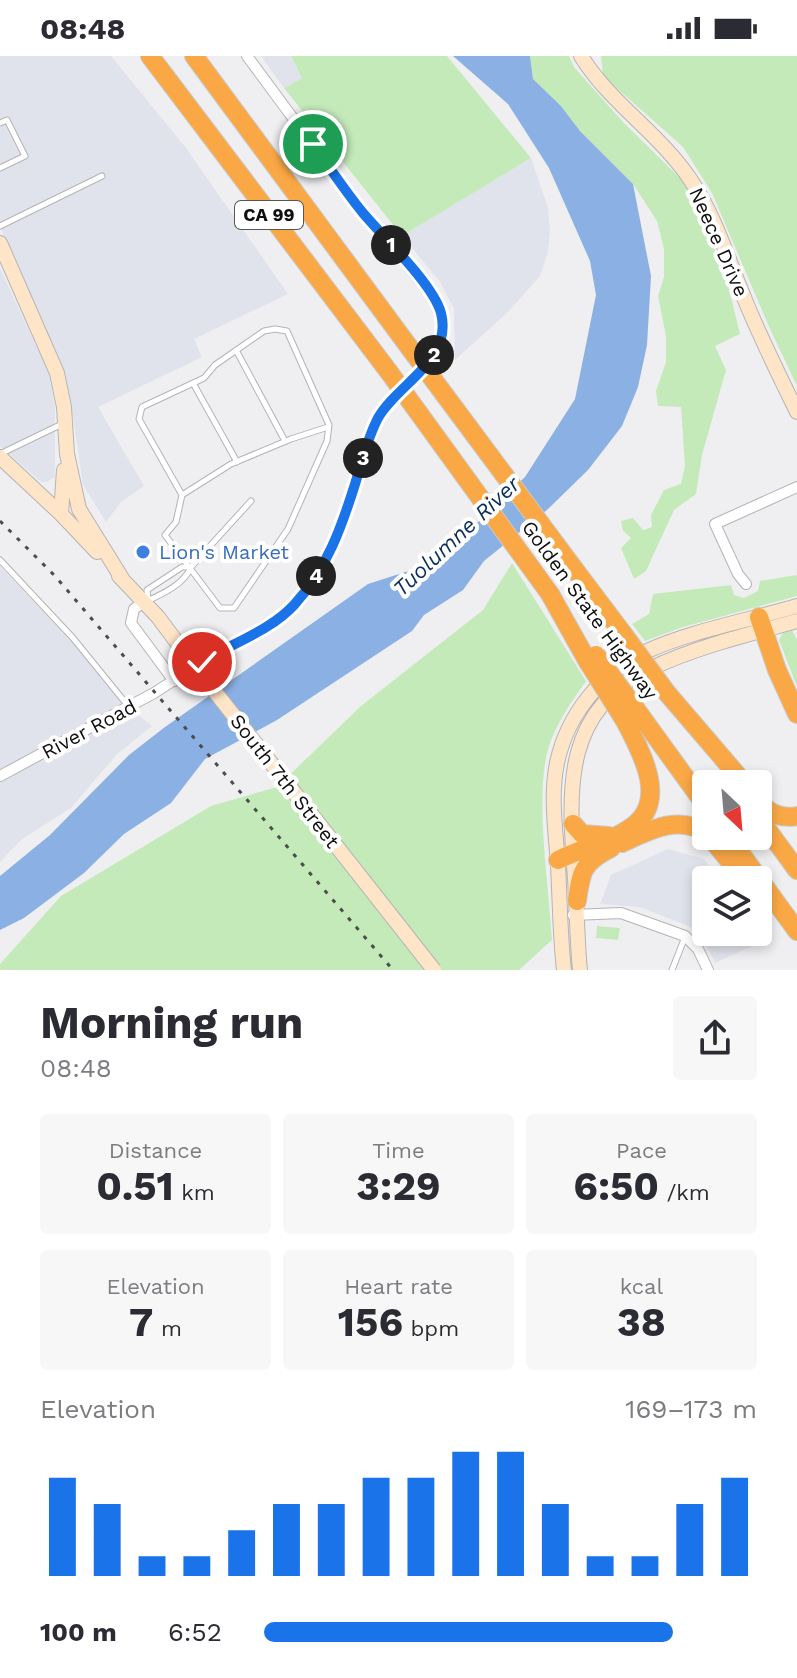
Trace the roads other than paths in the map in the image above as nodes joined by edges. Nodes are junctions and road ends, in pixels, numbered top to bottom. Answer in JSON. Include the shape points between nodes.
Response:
{"nodes":[{"id":1,"x":150,"y":56,"type":"edge"},
{"id":2,"x":194,"y":56,"type":"edge"},
{"id":3,"x":247,"y":56,"type":"edge"},
{"id":4,"x":581,"y":56,"type":"edge"},
{"id":5,"x":0,"y":123,"type":"edge"},
{"id":6,"x":0,"y":168,"type":"edge"},
{"id":7,"x":102,"y":176,"type":"dead end"},
{"id":8,"x":0,"y":226,"type":"edge"},
{"id":9,"x":0,"y":243,"type":"edge"},
{"id":10,"x":236,"y":350,"type":"junction"},
{"id":11,"x":193,"y":383,"type":"junction"},
{"id":12,"x":797,"y":412,"type":"edge"},
{"id":13,"x":66,"y":422,"type":"junction"},
{"id":14,"x":328,"y":427,"type":"junction"},
{"id":15,"x":285,"y":441,"type":"junction"},
{"id":16,"x":67,"y":454,"type":"junction"},
{"id":17,"x":0,"y":456,"type":"edge"},
{"id":18,"x":237,"y":462,"type":"junction"},
{"id":19,"x":797,"y":487,"type":"edge"},
{"id":20,"x":182,"y":495,"type":"junction"},
{"id":21,"x":251,"y":501,"type":"dead end"},
{"id":22,"x":61,"y":514,"type":"junction"},
{"id":23,"x":0,"y":560,"type":"edge"},
{"id":24,"x":191,"y":567,"type":"junction"},
{"id":25,"x":123,"y":580,"type":"junction"},
{"id":26,"x":746,"y":584,"type":"dead end"},
{"id":27,"x":146,"y":601,"type":"junction"},
{"id":28,"x":797,"y":606,"type":"edge"},
{"id":29,"x":797,"y":621,"type":"edge"},
{"id":30,"x":762,"y":624,"type":"junction"},
{"id":31,"x":174,"y":681,"type":"junction"},
{"id":32,"x":667,"y":693,"type":"junction"},
{"id":33,"x":130,"y":707,"type":"junction"},
{"id":34,"x":797,"y":714,"type":"edge"},
{"id":35,"x":632,"y":717,"type":"junction"},
{"id":36,"x":724,"y":770,"type":"edge"},
{"id":37,"x":733,"y":770,"type":"edge"},
{"id":38,"x":0,"y":776,"type":"edge"},
{"id":39,"x":692,"y":789,"type":"edge"},
{"id":40,"x":772,"y":814,"type":"edge"},
{"id":41,"x":797,"y":816,"type":"edge"},
{"id":42,"x":573,"y":824,"type":"junction"},
{"id":43,"x":692,"y":826,"type":"edge"},
{"id":44,"x":772,"y":836,"type":"edge"},
{"id":45,"x":615,"y":840,"type":"junction"},
{"id":46,"x":720,"y":850,"type":"edge"},
{"id":47,"x":738,"y":850,"type":"edge"},
{"id":48,"x":568,"y":857,"type":"junction"},
{"id":49,"x":733,"y":866,"type":"edge"},
{"id":50,"x":797,"y":870,"type":"edge"},
{"id":51,"x":577,"y":908,"type":"junction"},
{"id":52,"x":772,"y":911,"type":"edge"},
{"id":53,"x":561,"y":915,"type":"junction"},
{"id":54,"x":797,"y":931,"type":"edge"},
{"id":55,"x":685,"y":936,"type":"junction"},
{"id":56,"x":797,"y":937,"type":"edge"},
{"id":57,"x":434,"y":970,"type":"edge"},
{"id":58,"x":564,"y":970,"type":"edge"},
{"id":59,"x":580,"y":970,"type":"edge"},
{"id":60,"x":672,"y":970,"type":"edge"},
{"id":61,"x":708,"y":970,"type":"edge"}],
"edges":[{"from":1,"to":35,"type":"highway","name":"Golden State Highway","number":"CA 99","bridge":true,"via":[[389,372]]},
{"from":2,"to":32,"type":"highway","name":"Golden State Highway","number":"CA 99","bridge":true},
{"from":3,"to":31,"type":"street","name":"River Road","via":[[432,295],[442,328],[430,362],[378,419],[336,541],[305,592],[268,627]]},
{"from":4,"to":12,"type":"street","name":"Neece Drive","via":[[690,179],[711,214]]},
{"from":5,"to":6,"type":"lane","via":[[7,120],[25,156]]},
{"from":7,"to":8,"type":"lane"},
{"from":9,"to":13,"type":"street","via":[[54,362]]},
{"from":10,"to":11,"type":"lane"},
{"from":10,"to":14,"type":"lane","via":[[264,331],[287,331]]},
{"from":10,"to":15,"type":"lane"},
{"from":11,"to":18,"type":"lane"},
{"from":11,"to":20,"type":"lane","via":[[142,407],[139,419]]},
{"from":13,"to":16,"type":"street"},
{"from":13,"to":17,"type":"lane"},
{"from":14,"to":15,"type":"lane"},
{"from":14,"to":24,"type":"lane","via":[[327,441],[288,529],[234,608],[220,608]]},
{"from":15,"to":18,"type":"lane"},
{"from":16,"to":22,"type":"street"},
{"from":16,"to":25,"type":"street","via":[[79,509]]},
{"from":17,"to":22,"type":"street","name":"South 7th Street"},
{"from":18,"to":20,"type":"lane"},
{"from":19,"to":26,"type":"street","via":[[715,524]]},
{"from":20,"to":24,"type":"lane","via":[[176,522],[165,535]]},
{"from":21,"to":24,"type":"lane"},
{"from":22,"to":25,"type":"street","name":"South 7th Street"},
{"from":23,"to":33,"type":"lane"},
{"from":24,"to":27,"type":"lane","via":[[156,599]]},
{"from":24,"to":27,"type":"lane","via":[[182,567],[147,590]]},
{"from":25,"to":27,"type":"street","name":"South 7th Street"},
{"from":27,"to":31,"type":"street","via":[[134,609],[131,623]]},
{"from":27,"to":57,"type":"street","name":"South 7th Street","bridge":true},
{"from":28,"to":30,"type":"street"},
{"from":29,"to":30,"type":"street"},
{"from":30,"to":34,"type":"highway"},
{"from":30,"to":42,"type":"street","via":[[660,664],[614,693],[580,743],[573,768]]},
{"from":30,"to":48,"type":"street","via":[[645,652],[595,689],[570,725],[556,765],[555,804]]},
{"from":31,"to":33,"type":"street","name":"River Road"},
{"from":32,"to":36,"type":"highway","name":"Golden State Highway","number":"CA 99"},
{"from":32,"to":37,"type":"highway"},
{"from":33,"to":38,"type":"street","name":"River Road"},
{"from":35,"to":39,"type":"highway","name":"Golden State Highway"},
{"from":35,"to":45,"type":"highway","via":[[649,792],[640,821]]},
{"from":40,"to":41,"type":"highway"},
{"from":42,"to":45,"type":"highway","via":[[582,834]]},
{"from":42,"to":48,"type":"street"},
{"from":43,"to":45,"type":"highway","via":[[671,824]]},
{"from":44,"to":50,"type":"highway"},
{"from":45,"to":48,"type":"highway"},
{"from":45,"to":51,"type":"highway","via":[[581,873]]},
{"from":46,"to":49,"type":"highway"},
{"from":47,"to":54,"type":"highway"},
{"from":48,"to":51,"type":"street"},
{"from":48,"to":53,"type":"street"},
{"from":51,"to":53,"type":"street"},
{"from":51,"to":55,"type":"street","via":[[621,913]]},
{"from":51,"to":59,"type":"street"},
{"from":52,"to":56,"type":"highway"},
{"from":53,"to":58,"type":"street"},
{"from":55,"to":60,"type":"lane"},
{"from":55,"to":61,"type":"street"}]}
